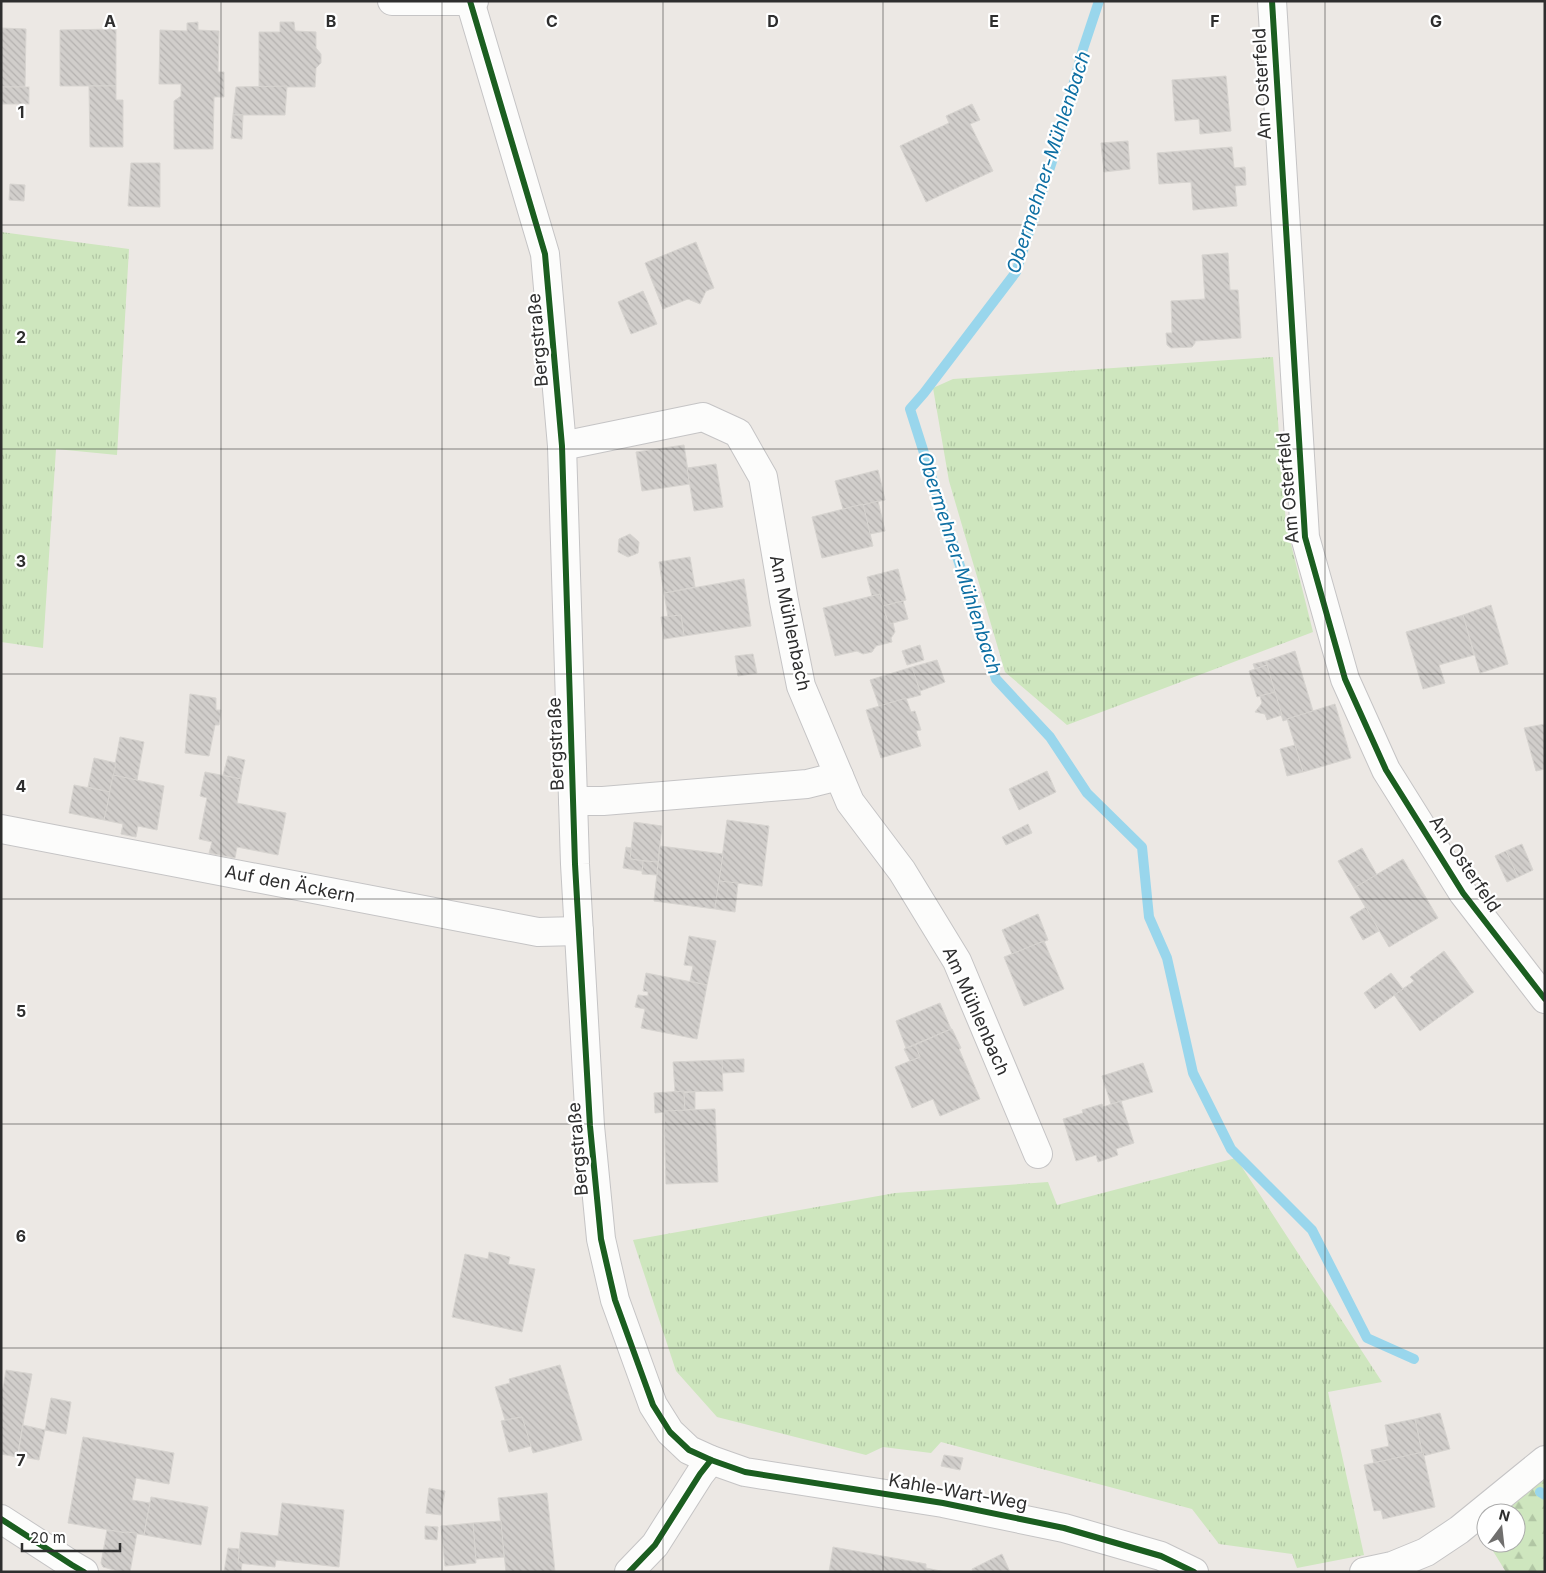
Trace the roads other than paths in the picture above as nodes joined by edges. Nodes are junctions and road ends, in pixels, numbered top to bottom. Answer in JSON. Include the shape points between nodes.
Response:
{"nodes":[{"id":1,"x":392,"y":1,"type":"edge"},
{"id":2,"x":1272,"y":1,"type":"edge"},
{"id":3,"x":472,"y":2,"type":"edge"},
{"id":4,"x":562,"y":446,"type":"junction"},
{"id":5,"x":839,"y":776,"type":"junction"},
{"id":6,"x":573,"y":801,"type":"junction"},
{"id":7,"x":1,"y":828,"type":"edge"},
{"id":8,"x":579,"y":931,"type":"junction"},
{"id":9,"x":1545,"y":999,"type":"edge"},
{"id":10,"x":1038,"y":1154,"type":"dead end"},
{"id":11,"x":712,"y":1460,"type":"junction"},
{"id":12,"x":1545,"y":1460,"type":"edge"},
{"id":13,"x":1,"y":1519,"type":"edge"},
{"id":14,"x":74,"y":1570,"type":"edge"},
{"id":15,"x":629,"y":1572,"type":"edge"},
{"id":16,"x":1194,"y":1572,"type":"edge"},
{"id":17,"x":1364,"y":1572,"type":"edge"}],
"edges":[{"from":1,"to":3,"type":"street"},
{"from":2,"to":9,"type":"street","name":"Am Osterfeld","via":[[1305,536],[1345,679],[1386,770],[1464,893]]},
{"from":3,"to":4,"type":"street","name":"Bergstraße","via":[[545,254]]},
{"from":4,"to":5,"type":"street","name":"Am Mühlenbach","via":[[703,417],[738,433],[763,477],[801,686]]},
{"from":4,"to":6,"type":"street","name":"Bergstraße"},
{"from":5,"to":6,"type":"street","via":[[807,784]]},
{"from":5,"to":10,"type":"street","name":"Am Mühlenbach","via":[[850,802],[902,871],[957,962]]},
{"from":6,"to":8,"type":"street","name":"Bergstraße"},
{"from":7,"to":8,"type":"street","name":"Auf den Äckern","via":[[538,932]]},
{"from":8,"to":11,"type":"street","name":"Bergstraße","via":[[599,1220],[615,1300],[653,1405],[670,1432],[689,1450]]},
{"from":11,"to":15,"type":"street","via":[[655,1545]]},
{"from":11,"to":16,"type":"street","name":"Kahle-Wart-Weg","via":[[745,1472],[943,1503],[1064,1528],[1161,1556]]},
{"from":12,"to":17,"type":"street","via":[[1459,1530],[1426,1552],[1392,1566]]},
{"from":13,"to":14,"type":"street"}]}
